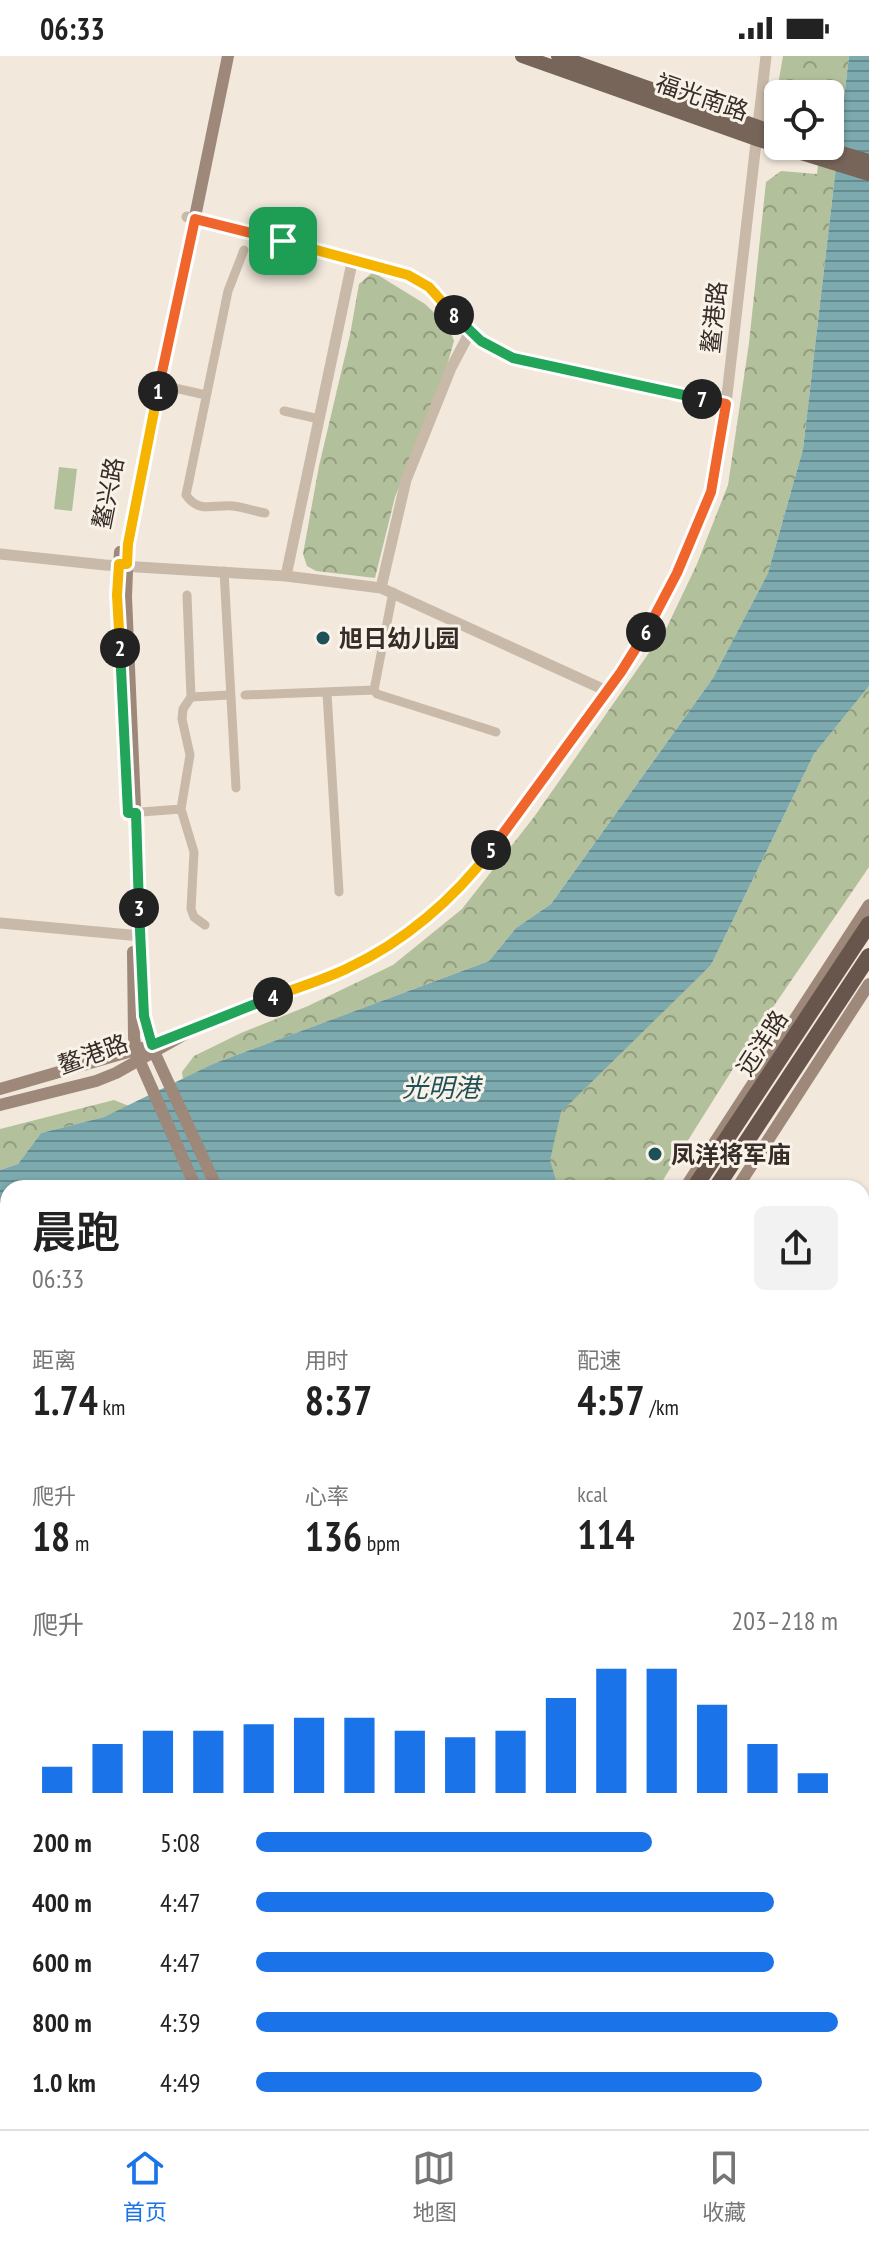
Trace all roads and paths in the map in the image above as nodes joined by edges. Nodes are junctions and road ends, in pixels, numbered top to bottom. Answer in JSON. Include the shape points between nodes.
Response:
{"nodes":[{"id":1,"x":220,"y":56,"type":"edge"},
{"id":2,"x":228,"y":56,"type":"edge"},
{"id":3,"x":522,"y":56,"type":"edge"},
{"id":4,"x":558,"y":56,"type":"edge"},
{"id":5,"x":766,"y":56,"type":"edge"},
{"id":6,"x":757,"y":133,"type":"junction"},
{"id":7,"x":764,"y":133,"type":"edge"},
{"id":8,"x":764,"y":135,"type":"edge"},
{"id":9,"x":844,"y":156,"type":"edge"},
{"id":10,"x":838,"y":160,"type":"edge"},
{"id":11,"x":869,"y":161,"type":"edge"},
{"id":12,"x":869,"y":174,"type":"edge"},
{"id":13,"x":191,"y":218,"type":"junction"},
{"id":14,"x":244,"y":250,"type":"dead end"},
{"id":15,"x":353,"y":258,"type":"junction"},
{"id":16,"x":470,"y":332,"type":"junction"},
{"id":17,"x":156,"y":384,"type":"junction"},
{"id":18,"x":206,"y":395,"type":"junction"},
{"id":19,"x":726,"y":404,"type":"junction"},
{"id":20,"x":284,"y":411,"type":"dead end"},
{"id":21,"x":319,"y":419,"type":"junction"},
{"id":22,"x":265,"y":513,"type":"dead end"},
{"id":23,"x":0,"y":554,"type":"edge"},
{"id":24,"x":123,"y":564,"type":"junction"},
{"id":25,"x":224,"y":571,"type":"junction"},
{"id":26,"x":286,"y":576,"type":"junction"},
{"id":27,"x":387,"y":590,"type":"junction"},
{"id":28,"x":187,"y":595,"type":"dead end"},
{"id":29,"x":374,"y":690,"type":"junction"},
{"id":30,"x":607,"y":691,"type":"junction"},
{"id":31,"x":327,"y":693,"type":"junction"},
{"id":32,"x":230,"y":695,"type":"junction"},
{"id":33,"x":245,"y":695,"type":"dead end"},
{"id":34,"x":191,"y":697,"type":"junction"},
{"id":35,"x":496,"y":732,"type":"dead end"},
{"id":36,"x":236,"y":788,"type":"dead end"},
{"id":37,"x":181,"y":809,"type":"junction"},
{"id":38,"x":132,"y":813,"type":"junction"},
{"id":39,"x":339,"y":892,"type":"dead end"},
{"id":40,"x":869,"y":905,"type":"edge"},
{"id":41,"x":0,"y":923,"type":"edge"},
{"id":42,"x":869,"y":924,"type":"edge"},
{"id":43,"x":205,"y":925,"type":"dead end"},
{"id":44,"x":136,"y":937,"type":"junction"},
{"id":45,"x":869,"y":956,"type":"edge"},
{"id":46,"x":869,"y":984,"type":"edge"},
{"id":47,"x":139,"y":995,"type":"junction"},
{"id":48,"x":194,"y":1029,"type":"joint"},
{"id":49,"x":153,"y":1049,"type":"junction"},
{"id":50,"x":138,"y":1056,"type":"junction"},
{"id":51,"x":0,"y":1089,"type":"edge"},
{"id":52,"x":0,"y":1105,"type":"edge"},
{"id":53,"x":192,"y":1180,"type":"edge"},
{"id":54,"x":213,"y":1180,"type":"edge"},
{"id":55,"x":690,"y":1180,"type":"edge"},
{"id":56,"x":699,"y":1180,"type":"edge"},
{"id":57,"x":721,"y":1180,"type":"edge"},
{"id":58,"x":742,"y":1180,"type":"edge"}],
"edges":[{"from":1,"to":13,"type":"main road","name":"鳌兴路"},
{"from":2,"to":13,"type":"main road","name":"鳌兴路"},
{"from":3,"to":6,"type":"main road","name":"福光南路"},
{"from":4,"to":6,"type":"main road","name":"福光南路"},
{"from":5,"to":6,"type":"street","name":"鳌港路"},
{"from":6,"to":7,"type":"main road","name":"福光南路"},
{"from":6,"to":8,"type":"main road","name":"福光南路"},
{"from":6,"to":19,"type":"street","name":"鳌港路"},
{"from":9,"to":11,"type":"main road","name":"福光南路"},
{"from":10,"to":12,"type":"main road","name":"福光南路"},
{"from":13,"to":15,"type":"street"},
{"from":13,"to":17,"type":"main road","name":"鳌兴路"},
{"from":14,"to":18,"type":"street","via":[[228,291]]},
{"from":15,"to":16,"type":"street","via":[[424,283]]},
{"from":15,"to":21,"type":"street"},
{"from":16,"to":19,"type":"street","via":[[520,360]]},
{"from":16,"to":27,"type":"street","via":[[406,480]]},
{"from":17,"to":18,"type":"street"},
{"from":17,"to":24,"type":"main road","name":"鳌兴路","via":[[120,545]]},
{"from":18,"to":22,"type":"street","via":[[186,495],[203,507],[229,505]]},
{"from":19,"to":30,"type":"street","name":"鳌港路","via":[[713,482],[693,538],[655,615]]},
{"from":20,"to":21,"type":"street"},
{"from":21,"to":26,"type":"street"},
{"from":23,"to":24,"type":"street"},
{"from":24,"to":25,"type":"street"},
{"from":24,"to":38,"type":"main road","name":"鳌兴路","via":[[117,595]]},
{"from":25,"to":26,"type":"street"},
{"from":25,"to":32,"type":"street"},
{"from":26,"to":27,"type":"street"},
{"from":27,"to":29,"type":"street"},
{"from":27,"to":30,"type":"street"},
{"from":28,"to":34,"type":"street"},
{"from":29,"to":31,"type":"street"},
{"from":29,"to":35,"type":"street"},
{"from":30,"to":48,"type":"street","name":"鳌港路","via":[[484,860],[427,917],[349,968]]},
{"from":31,"to":33,"type":"street"},
{"from":31,"to":39,"type":"street"},
{"from":32,"to":34,"type":"street"},
{"from":32,"to":36,"type":"street"},
{"from":34,"to":37,"type":"street","via":[[182,719],[190,755]]},
{"from":37,"to":38,"type":"street"},
{"from":37,"to":43,"type":"street","via":[[194,852],[191,909]]},
{"from":38,"to":44,"type":"main road","name":"鳌兴路"},
{"from":40,"to":55,"type":"main road"},
{"from":41,"to":44,"type":"street"},
{"from":42,"to":56,"type":"highway","name":"远洋路"},
{"from":44,"to":47,"type":"main road","name":"鳌兴路"},
{"from":45,"to":57,"type":"highway","name":"远洋路"},
{"from":46,"to":58,"type":"main road"},
{"from":47,"to":49,"type":"main road"},
{"from":47,"to":50,"type":"main road"},
{"from":48,"to":49,"type":"main road","name":"鳌港路"},
{"from":49,"to":50,"type":"main road","name":"鳌港路"},
{"from":49,"to":54,"type":"main road"},
{"from":50,"to":51,"type":"main road","name":"鳌港路"},
{"from":50,"to":52,"type":"main road","name":"鳌港路","via":[[96,1081]]},
{"from":50,"to":53,"type":"main road"}]}
